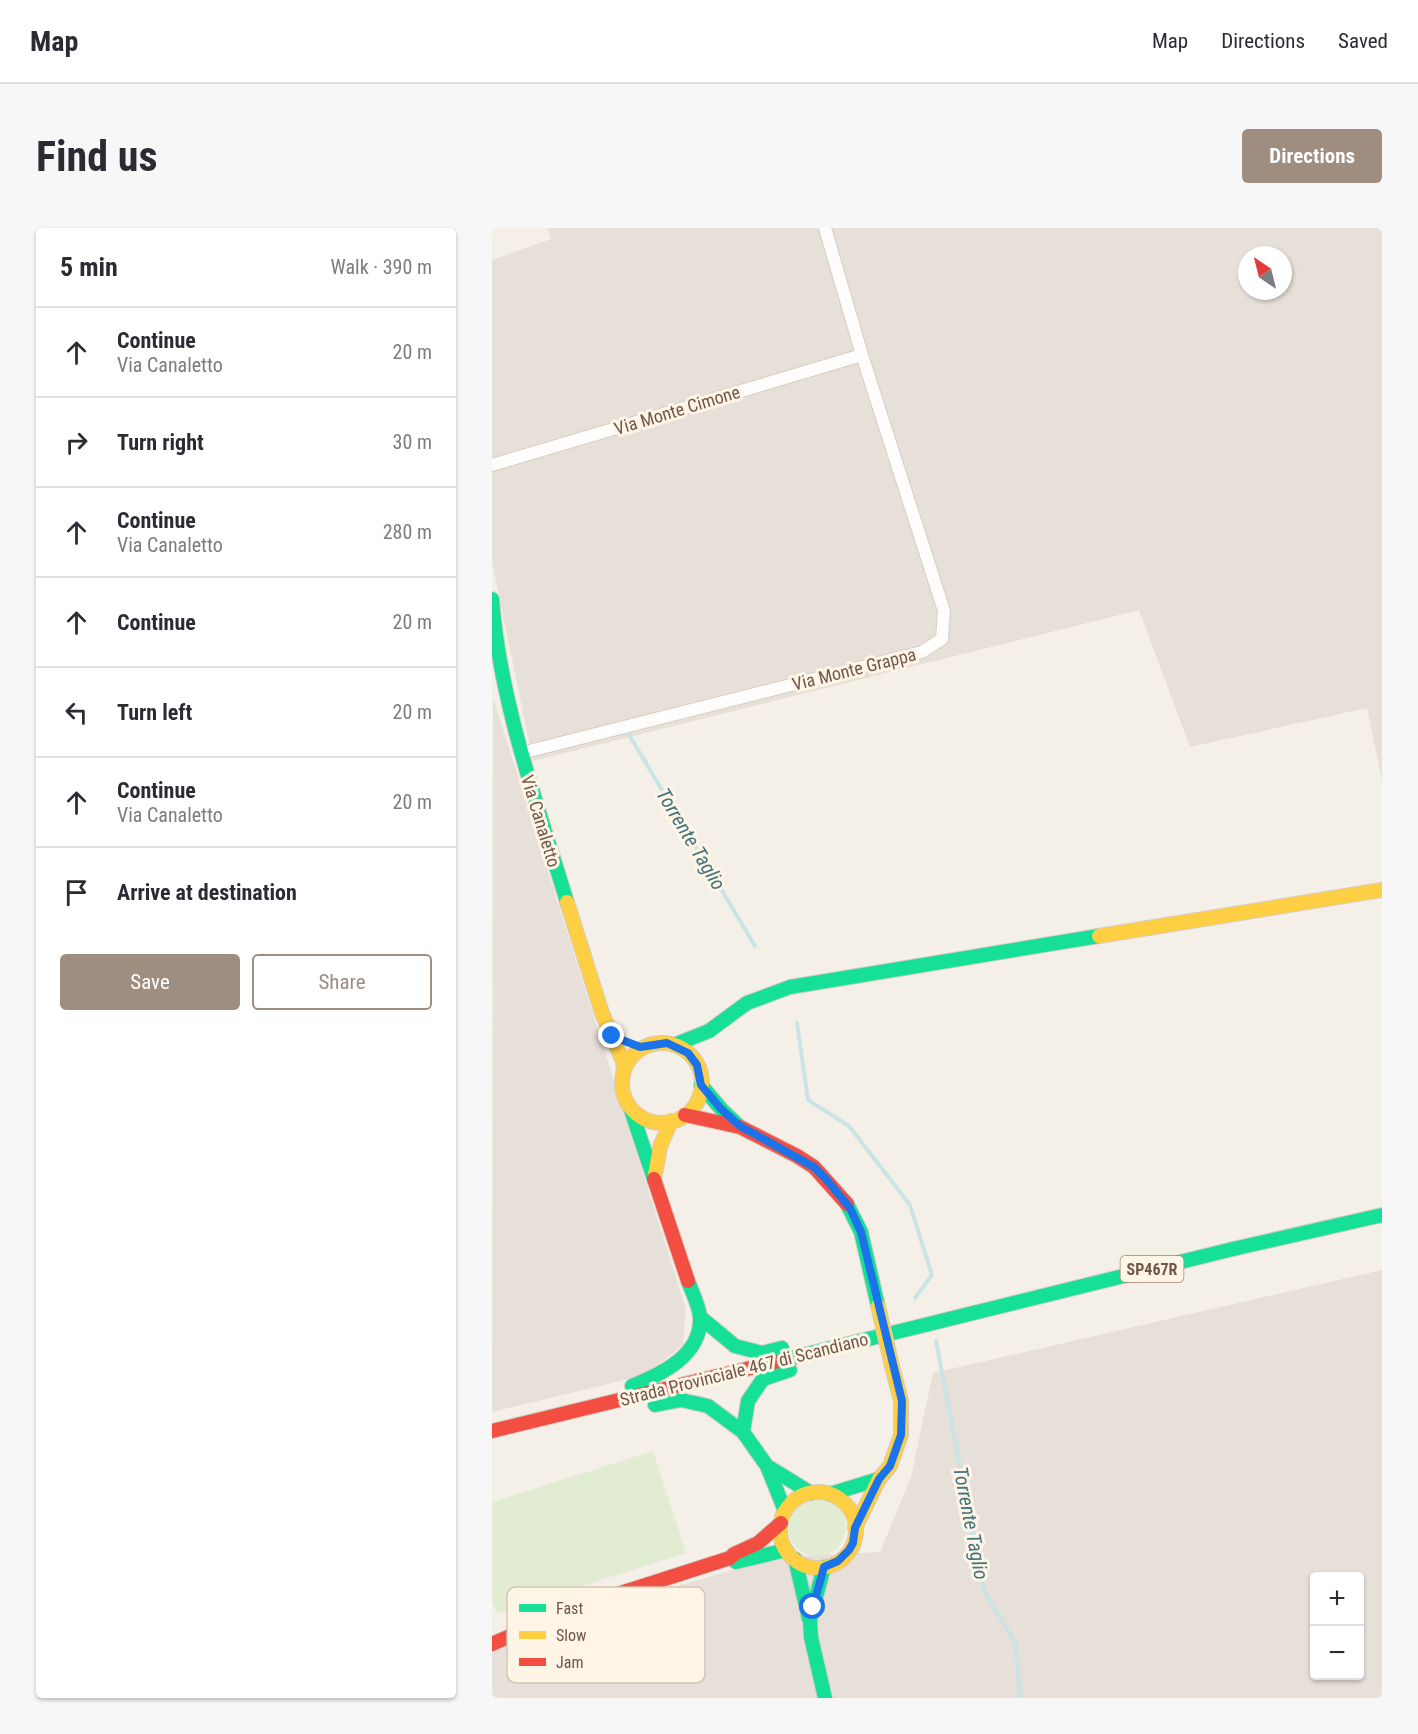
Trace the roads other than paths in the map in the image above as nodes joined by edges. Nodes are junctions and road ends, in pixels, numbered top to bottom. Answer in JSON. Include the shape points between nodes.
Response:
{"nodes":[{"id":1,"x":825,"y":228,"type":"edge"},
{"id":2,"x":862,"y":355,"type":"junction"},
{"id":3,"x":492,"y":465,"type":"edge"},
{"id":4,"x":492,"y":599,"type":"edge"},
{"id":5,"x":521,"y":753,"type":"junction"},
{"id":6,"x":1382,"y":890,"type":"edge"},
{"id":7,"x":709,"y":1031,"type":"junction"},
{"id":8,"x":612,"y":1036,"type":"junction"},
{"id":9,"x":653,"y":1044,"type":"junction"},
{"id":10,"x":674,"y":1045,"type":"junction"},
{"id":11,"x":697,"y":1065,"type":"junction"},
{"id":12,"x":624,"y":1070,"type":"junction"},
{"id":13,"x":701,"y":1085,"type":"junction"},
{"id":14,"x":630,"y":1107,"type":"junction"},
{"id":15,"x":685,"y":1115,"type":"junction"},
{"id":16,"x":671,"y":1122,"type":"junction"},
{"id":17,"x":740,"y":1126,"type":"junction"},
{"id":18,"x":654,"y":1179,"type":"junction"},
{"id":19,"x":1382,"y":1215,"type":"edge"},
{"id":20,"x":700,"y":1317,"type":"junction"},
{"id":21,"x":923,"y":1326,"type":"junction"},
{"id":22,"x":514,"y":1426,"type":"junction"},
{"id":23,"x":492,"y":1431,"type":"edge"},
{"id":24,"x":743,"y":1432,"type":"junction"},
{"id":25,"x":767,"y":1466,"type":"junction"},
{"id":26,"x":879,"y":1479,"type":"junction"},
{"id":27,"x":812,"y":1492,"type":"junction"},
{"id":28,"x":830,"y":1494,"type":"junction"},
{"id":29,"x":783,"y":1518,"type":"junction"},
{"id":30,"x":855,"y":1528,"type":"junction"},
{"id":31,"x":790,"y":1555,"type":"junction"},
{"id":32,"x":730,"y":1558,"type":"junction"},
{"id":33,"x":824,"y":1567,"type":"junction"},
{"id":34,"x":639,"y":1587,"type":"edge"},
{"id":35,"x":810,"y":1620,"type":"junction"},
{"id":36,"x":507,"y":1637,"type":"edge"},
{"id":37,"x":492,"y":1644,"type":"edge"},
{"id":38,"x":825,"y":1698,"type":"edge"}],
"edges":[{"from":1,"to":2,"type":"street","name":"Via Monte Grappa"},
{"from":2,"to":3,"type":"street","name":"Via Monte Cimone"},
{"from":2,"to":5,"type":"street","name":"Via Monte Grappa","via":[[944,611],[942,639],[922,652]]},
{"from":4,"to":5,"type":"main road","name":"Via Canaletto","via":[[495,639]]},
{"from":5,"to":8,"type":"main road","name":"Via Canaletto"},
{"from":6,"to":7,"type":"main road","via":[[790,987],[747,1003]]},
{"from":7,"to":10,"type":"main road"},
{"from":7,"to":11,"type":"main road"},
{"from":8,"to":9,"type":"main road","via":[[640,1047]]},
{"from":8,"to":12,"type":"main road","name":"Via Canaletto"},
{"from":9,"to":10,"type":"main road"},
{"from":9,"to":12,"type":"main road","via":[[632,1056]]},
{"from":10,"to":11,"type":"main road","via":[[688,1053]]},
{"from":11,"to":13,"type":"main road"},
{"from":12,"to":14,"type":"main road","via":[[622,1085]]},
{"from":13,"to":15,"type":"main road","via":[[698,1099]]},
{"from":13,"to":17,"type":"main road"},
{"from":14,"to":16,"type":"main road","via":[[648,1121]]},
{"from":14,"to":18,"type":"main road"},
{"from":15,"to":16,"type":"main road"},
{"from":15,"to":17,"type":"main road"},
{"from":16,"to":18,"type":"main road","via":[[660,1140]]},
{"from":17,"to":26,"type":"main road","bridge":true,"via":[[814,1167],[850,1208],[861,1232],[902,1401],[901,1435],[890,1466]]},
{"from":18,"to":20,"type":"main road"},
{"from":19,"to":21,"type":"main road","name":"Strada Provinciale 467 di Scandiano","number":"SP467R"},
{"from":20,"to":21,"type":"main road","via":[[735,1346],[762,1353],[841,1335]]},
{"from":20,"to":22,"type":"main road","via":[[695,1342],[680,1362],[645,1381]]},
{"from":21,"to":22,"type":"main road","name":"Strada Provinciale 467 di Scandiano","number":"SP467R"},
{"from":21,"to":24,"type":"main road","via":[[763,1379],[748,1401]]},
{"from":22,"to":23,"type":"main road","name":"Strada Provinciale 467 di Scandiano","number":"SP467R"},
{"from":22,"to":24,"type":"main road","via":[[597,1417],[681,1400],[708,1406]]},
{"from":24,"to":25,"type":"main road"},
{"from":25,"to":27,"type":"main road"},
{"from":25,"to":29,"type":"main road"},
{"from":26,"to":28,"type":"main road"},
{"from":26,"to":30,"type":"main road"},
{"from":27,"to":28,"type":"main road"},
{"from":27,"to":29,"type":"main road","via":[[799,1497]]},
{"from":28,"to":30,"type":"main road","via":[[848,1507]]},
{"from":29,"to":31,"type":"main road","via":[[781,1537]]},
{"from":29,"to":32,"type":"main road","via":[[758,1543]]},
{"from":30,"to":33,"type":"main road","via":[[853,1543],[844,1556]]},
{"from":31,"to":32,"type":"main road","via":[[736,1562]]},
{"from":31,"to":33,"type":"main road","via":[[809,1566]]},
{"from":31,"to":35,"type":"main road","via":[[801,1577],[804,1607]]},
{"from":32,"to":34,"type":"main road"},
{"from":33,"to":35,"type":"main road"},
{"from":35,"to":38,"type":"main road"},
{"from":36,"to":37,"type":"main road"}]}
